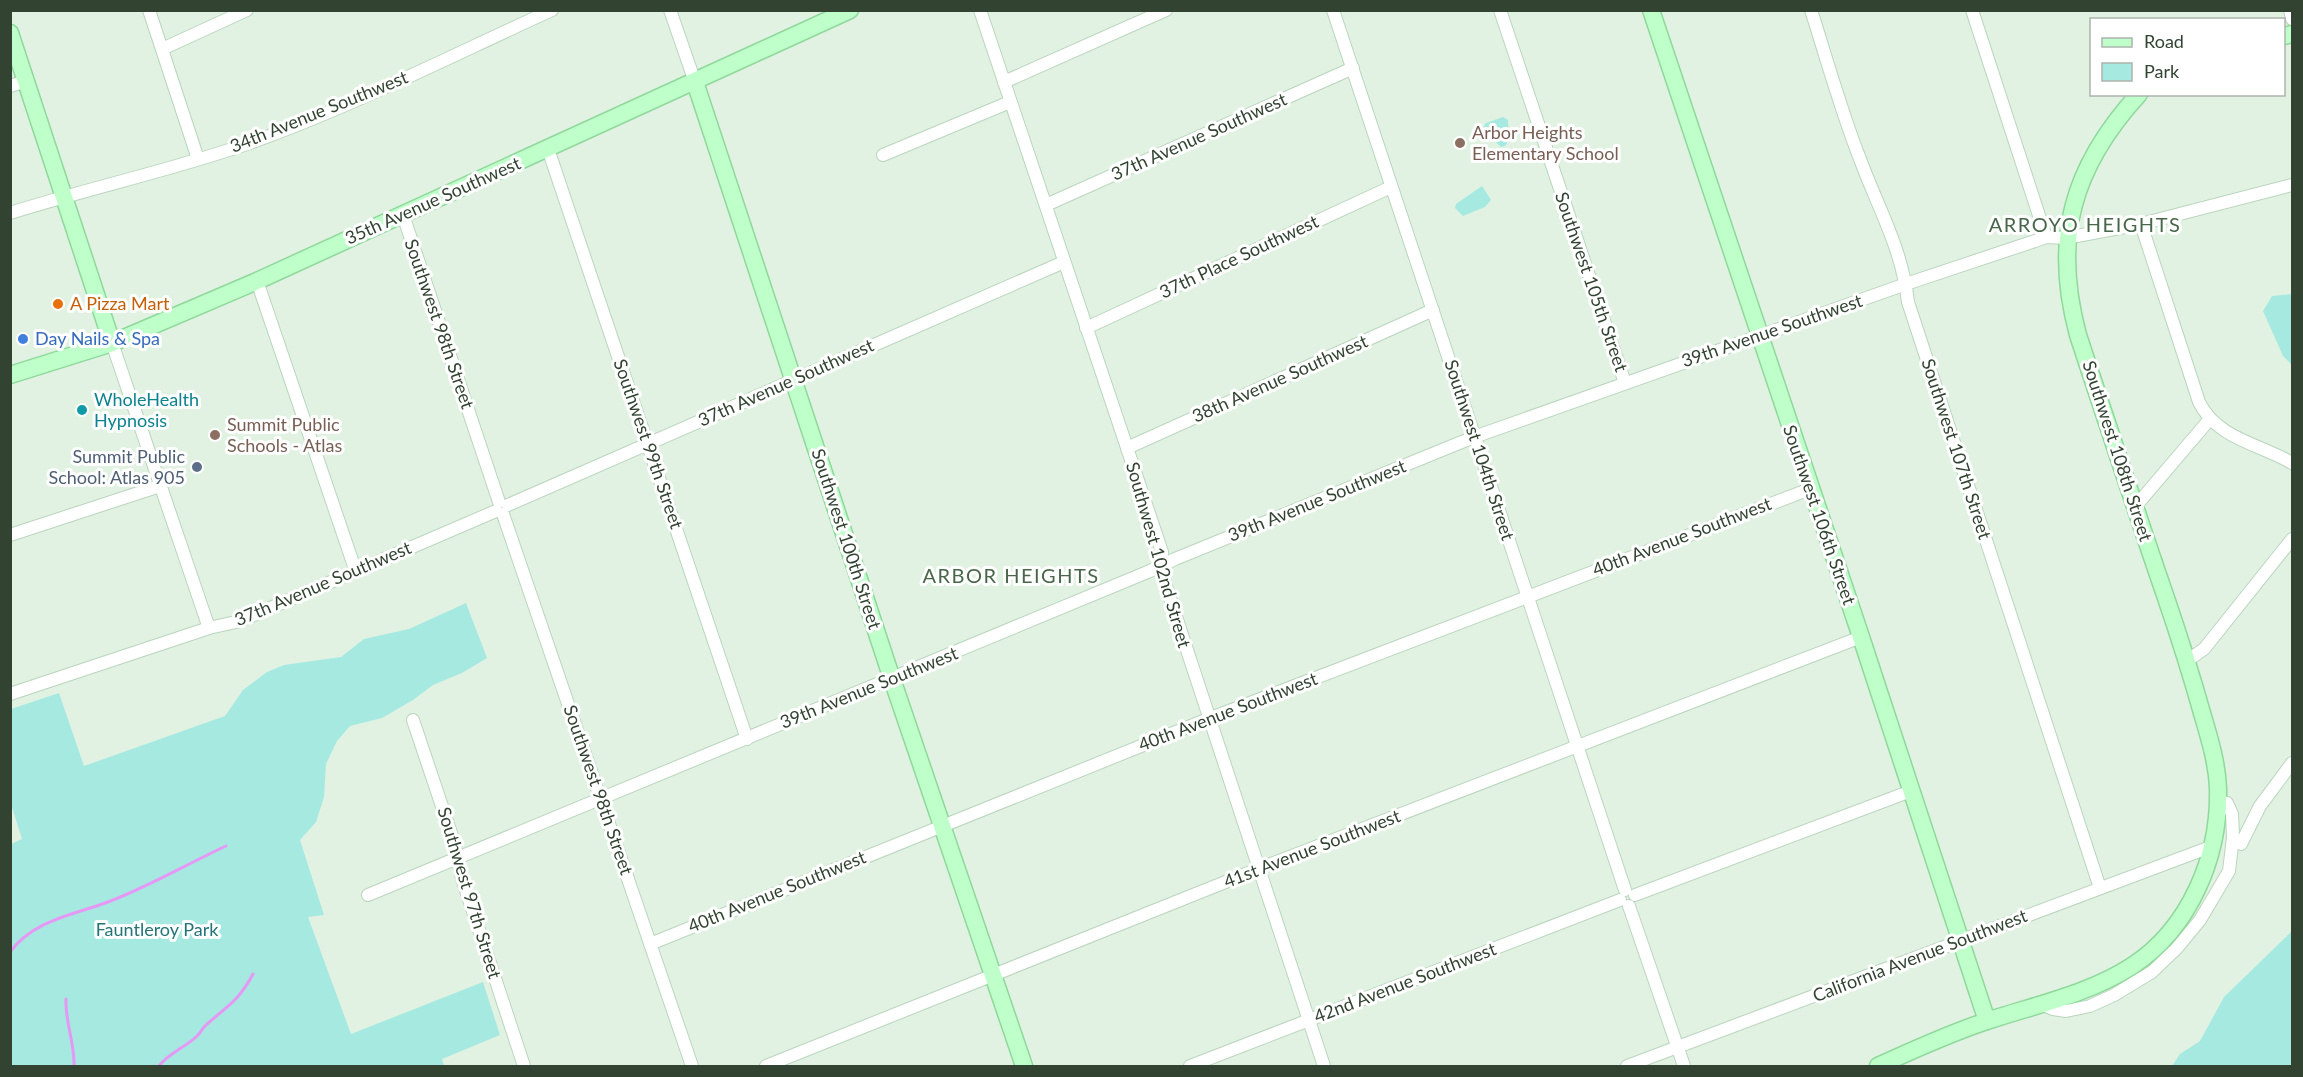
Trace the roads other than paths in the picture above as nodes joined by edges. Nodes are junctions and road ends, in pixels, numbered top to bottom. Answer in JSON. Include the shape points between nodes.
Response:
{"nodes":[{"id":1,"x":149,"y":10,"type":"edge"},
{"id":2,"x":247,"y":10,"type":"edge"},
{"id":3,"x":552,"y":10,"type":"edge"},
{"id":4,"x":670,"y":10,"type":"edge"},
{"id":5,"x":850,"y":10,"type":"edge"},
{"id":6,"x":980,"y":10,"type":"edge"},
{"id":7,"x":1166,"y":10,"type":"edge"},
{"id":8,"x":1333,"y":10,"type":"edge"},
{"id":9,"x":1500,"y":10,"type":"edge"},
{"id":10,"x":1651,"y":10,"type":"edge"},
{"id":11,"x":1811,"y":10,"type":"edge"},
{"id":12,"x":1972,"y":10,"type":"edge"},
{"id":13,"x":2290,"y":10,"type":"edge"},
{"id":14,"x":2292,"y":19,"type":"edge"},
{"id":15,"x":10,"y":33,"type":"edge"},
{"id":16,"x":162,"y":49,"type":"junction"},
{"id":17,"x":1353,"y":68,"type":"junction"},
{"id":18,"x":695,"y":82,"type":"junction"},
{"id":19,"x":1004,"y":82,"type":"junction"},
{"id":20,"x":18,"y":84,"type":"edge"},
{"id":21,"x":2137,"y":96,"type":"edge"},
{"id":22,"x":1010,"y":102,"type":"junction"},
{"id":23,"x":548,"y":149,"type":"junction"},
{"id":24,"x":883,"y":155,"type":"dead end"},
{"id":25,"x":198,"y":159,"type":"junction"},
{"id":26,"x":2292,"y":185,"type":"edge"},
{"id":27,"x":1391,"y":187,"type":"junction"},
{"id":28,"x":64,"y":196,"type":"junction"},
{"id":29,"x":1046,"y":205,"type":"junction"},
{"id":30,"x":10,"y":213,"type":"edge"},
{"id":31,"x":403,"y":215,"type":"junction"},
{"id":32,"x":2141,"y":224,"type":"junction"},
{"id":33,"x":2046,"y":237,"type":"junction"},
{"id":34,"x":2067,"y":238,"type":"junction"},
{"id":35,"x":1064,"y":262,"type":"junction"},
{"id":36,"x":257,"y":281,"type":"junction"},
{"id":37,"x":1906,"y":284,"type":"junction"},
{"id":38,"x":1433,"y":309,"type":"junction"},
{"id":39,"x":1086,"y":328,"type":"junction"},
{"id":40,"x":1759,"y":336,"type":"junction"},
{"id":41,"x":112,"y":343,"type":"junction"},
{"id":42,"x":10,"y":375,"type":"edge"},
{"id":43,"x":794,"y":379,"type":"junction"},
{"id":44,"x":1625,"y":383,"type":"junction"},
{"id":45,"x":2209,"y":420,"type":"junction"},
{"id":46,"x":1474,"y":437,"type":"junction"},
{"id":47,"x":648,"y":444,"type":"junction"},
{"id":48,"x":1127,"y":448,"type":"junction"},
{"id":49,"x":2292,"y":464,"type":"edge"},
{"id":50,"x":160,"y":486,"type":"junction"},
{"id":51,"x":1810,"y":489,"type":"junction"},
{"id":52,"x":2135,"y":507,"type":"junction"},
{"id":53,"x":502,"y":508,"type":"junction"},
{"id":54,"x":10,"y":535,"type":"edge"},
{"id":55,"x":2292,"y":539,"type":"edge"},
{"id":56,"x":1162,"y":566,"type":"junction"},
{"id":57,"x":356,"y":572,"type":"junction"},
{"id":58,"x":1526,"y":596,"type":"junction"},
{"id":59,"x":208,"y":628,"type":"junction"},
{"id":60,"x":1861,"y":637,"type":"junction"},
{"id":61,"x":2188,"y":660,"type":"junction"},
{"id":62,"x":892,"y":679,"type":"junction"},
{"id":63,"x":10,"y":694,"type":"edge"},
{"id":64,"x":1208,"y":719,"type":"junction"},
{"id":65,"x":413,"y":720,"type":"dead end"},
{"id":66,"x":747,"y":739,"type":"junction"},
{"id":67,"x":1578,"y":747,"type":"junction"},
{"id":68,"x":2292,"y":763,"type":"edge"},
{"id":69,"x":1911,"y":791,"type":"junction"},
{"id":70,"x":600,"y":798,"type":"junction"},
{"id":71,"x":2218,"y":801,"type":"junction"},
{"id":72,"x":943,"y":825,"type":"junction"},
{"id":73,"x":2241,"y":844,"type":"dead end"},
{"id":74,"x":2213,"y":846,"type":"junction"},
{"id":75,"x":458,"y":859,"type":"junction"},
{"id":76,"x":1258,"y":869,"type":"junction"},
{"id":77,"x":2100,"y":888,"type":"junction"},
{"id":78,"x":368,"y":895,"type":"dead end"},
{"id":79,"x":1627,"y":898,"type":"junction"},
{"id":80,"x":1961,"y":940,"type":"junction"},
{"id":81,"x":650,"y":944,"type":"junction"},
{"id":82,"x":993,"y":975,"type":"junction"},
{"id":83,"x":2041,"y":1004,"type":"junction"},
{"id":84,"x":1309,"y":1020,"type":"junction"},
{"id":85,"x":1987,"y":1021,"type":"junction"},
{"id":86,"x":1677,"y":1047,"type":"junction"},
{"id":87,"x":524,"y":1066,"type":"edge"},
{"id":88,"x":692,"y":1066,"type":"edge"},
{"id":89,"x":766,"y":1066,"type":"edge"},
{"id":90,"x":1024,"y":1066,"type":"edge"},
{"id":91,"x":1190,"y":1066,"type":"edge"},
{"id":92,"x":1324,"y":1066,"type":"edge"},
{"id":93,"x":1627,"y":1066,"type":"edge"},
{"id":94,"x":1684,"y":1066,"type":"edge"},
{"id":95,"x":1878,"y":1066,"type":"edge"}],
"edges":[{"from":1,"to":16,"type":"street"},
{"from":2,"to":16,"type":"street"},
{"from":3,"to":25,"type":"street","name":"34th Avenue Southwest","via":[[290,128]]},
{"from":4,"to":18,"type":"street","name":"Southwest 100th Street"},
{"from":5,"to":18,"type":"street","name":"35th Avenue Southwest"},
{"from":6,"to":19,"type":"street","name":"Southwest 102nd Street"},
{"from":7,"to":19,"type":"street"},
{"from":8,"to":17,"type":"street","name":"Southwest 104th Street"},
{"from":9,"to":44,"type":"street","name":"Southwest 105th Street"},
{"from":10,"to":40,"type":"street","name":"Southwest 106th Street"},
{"from":11,"to":37,"type":"street","name":"Southwest 107th Street"},
{"from":12,"to":33,"type":"street"},
{"from":13,"to":14,"type":"street"},
{"from":15,"to":20,"type":"street"},
{"from":16,"to":25,"type":"street"},
{"from":17,"to":27,"type":"street","name":"Southwest 104th Street"},
{"from":17,"to":29,"type":"street","name":"37th Avenue Southwest"},
{"from":18,"to":23,"type":"street","name":"35th Avenue Southwest"},
{"from":18,"to":43,"type":"street","name":"Southwest 100th Street"},
{"from":19,"to":22,"type":"street","name":"Southwest 102nd Street"},
{"from":20,"to":28,"type":"street"},
{"from":21,"to":34,"type":"street","name":"Southwest 108th Street","via":[[2097,147],[2076,195]]},
{"from":22,"to":24,"type":"street"},
{"from":22,"to":29,"type":"street","name":"Southwest 102nd Street"},
{"from":23,"to":31,"type":"street","name":"35th Avenue Southwest"},
{"from":23,"to":47,"type":"street","name":"Southwest 99th Street"},
{"from":25,"to":28,"type":"street","name":"34th Avenue Southwest"},
{"from":26,"to":32,"type":"street","name":"39th Avenue Southwest"},
{"from":27,"to":38,"type":"street","name":"Southwest 104th Street"},
{"from":27,"to":39,"type":"street","name":"37th Place Southwest"},
{"from":28,"to":30,"type":"street","name":"34th Avenue Southwest"},
{"from":28,"to":41,"type":"street"},
{"from":29,"to":35,"type":"street","name":"Southwest 102nd Street"},
{"from":31,"to":36,"type":"street","name":"35th Avenue Southwest"},
{"from":31,"to":53,"type":"street","name":"Southwest 98th Street"},
{"from":32,"to":34,"type":"street","name":"39th Avenue Southwest"},
{"from":32,"to":45,"type":"street","via":[[2199,402]]},
{"from":33,"to":34,"type":"street","name":"39th Avenue Southwest"},
{"from":33,"to":37,"type":"street","name":"39th Avenue Southwest"},
{"from":34,"to":52,"type":"street","name":"Southwest 108th Street","via":[[2066,269],[2072,313]]},
{"from":35,"to":39,"type":"street","name":"Southwest 102nd Street"},
{"from":35,"to":43,"type":"street","name":"37th Avenue Southwest"},
{"from":36,"to":41,"type":"street","name":"35th Avenue Southwest"},
{"from":36,"to":57,"type":"street"},
{"from":37,"to":40,"type":"street","name":"39th Avenue Southwest"},
{"from":37,"to":77,"type":"street","name":"Southwest 107th Street","via":[[1911,313]]},
{"from":38,"to":46,"type":"street","name":"Southwest 104th Street"},
{"from":38,"to":48,"type":"street","name":"38th Avenue Southwest"},
{"from":39,"to":48,"type":"street","name":"Southwest 102nd Street"},
{"from":40,"to":44,"type":"street","name":"39th Avenue Southwest"},
{"from":40,"to":51,"type":"street","name":"Southwest 106th Street"},
{"from":41,"to":42,"type":"street","name":"35th Avenue Southwest"},
{"from":41,"to":50,"type":"street"},
{"from":43,"to":47,"type":"street","name":"37th Avenue Southwest"},
{"from":43,"to":62,"type":"street","name":"Southwest 100th Street"},
{"from":44,"to":46,"type":"street","name":"39th Avenue Southwest"},
{"from":45,"to":49,"type":"street","via":[[2222,431]]},
{"from":45,"to":52,"type":"street"},
{"from":46,"to":56,"type":"street","name":"39th Avenue Southwest"},
{"from":46,"to":58,"type":"street","name":"Southwest 104th Street"},
{"from":47,"to":53,"type":"street","name":"37th Avenue Southwest"},
{"from":47,"to":66,"type":"street","name":"Southwest 99th Street"},
{"from":48,"to":56,"type":"street","name":"Southwest 102nd Street","via":[[1162,552]]},
{"from":50,"to":54,"type":"street"},
{"from":50,"to":59,"type":"street"},
{"from":51,"to":58,"type":"street","name":"40th Avenue Southwest"},
{"from":51,"to":60,"type":"street","name":"Southwest 106th Street"},
{"from":52,"to":61,"type":"street","name":"Southwest 108th Street"},
{"from":53,"to":57,"type":"street","name":"37th Avenue Southwest"},
{"from":53,"to":70,"type":"street","name":"Southwest 98th Street"},
{"from":55,"to":61,"type":"street","via":[[2204,649]]},
{"from":56,"to":62,"type":"street","name":"39th Avenue Southwest"},
{"from":56,"to":64,"type":"street","name":"Southwest 102nd Street"},
{"from":57,"to":59,"type":"street","name":"37th Avenue Southwest","via":[[240,621]]},
{"from":58,"to":64,"type":"street","name":"40th Avenue Southwest"},
{"from":58,"to":67,"type":"street","name":"Southwest 104th Street"},
{"from":59,"to":63,"type":"street","name":"37th Avenue Southwest"},
{"from":60,"to":67,"type":"street","name":"41st Avenue Southwest"},
{"from":60,"to":69,"type":"street","name":"Southwest 106th Street"},
{"from":61,"to":71,"type":"street","name":"Southwest 108th Street","via":[[2216,765]]},
{"from":62,"to":66,"type":"street","name":"39th Avenue Southwest"},
{"from":62,"to":72,"type":"street","name":"Southwest 100th Street"},
{"from":64,"to":72,"type":"street","name":"40th Avenue Southwest"},
{"from":64,"to":76,"type":"street","name":"Southwest 102nd Street"},
{"from":65,"to":75,"type":"street","name":"Southwest 97th Street"},
{"from":66,"to":70,"type":"street","name":"39th Avenue Southwest"},
{"from":67,"to":76,"type":"street","name":"41st Avenue Southwest"},
{"from":67,"to":79,"type":"street","name":"Southwest 104th Street"},
{"from":68,"to":73,"type":"street","via":[[2260,806]]},
{"from":69,"to":79,"type":"street","name":"42nd Avenue Southwest"},
{"from":69,"to":80,"type":"street","name":"Southwest 106th Street"},
{"from":70,"to":75,"type":"street","name":"39th Avenue Southwest"},
{"from":70,"to":81,"type":"street","name":"Southwest 98th Street"},
{"from":71,"to":74,"type":"street","name":"Southwest 108th Street"},
{"from":71,"to":83,"type":"street","via":[[2227,803],[2232,814],[2229,871],[2200,920],[2177,948],[2152,972],[2090,1006],[2066,1011]]},
{"from":72,"to":81,"type":"street","name":"40th Avenue Southwest"},
{"from":72,"to":82,"type":"street","name":"Southwest 100th Street"},
{"from":74,"to":77,"type":"street","name":"California Avenue Southwest"},
{"from":74,"to":83,"type":"street","name":"Southwest 108th Street","via":[[2188,909],[2152,950],[2109,979]]},
{"from":75,"to":78,"type":"street","name":"39th Avenue Southwest"},
{"from":75,"to":87,"type":"street","name":"Southwest 97th Street"},
{"from":76,"to":82,"type":"street","name":"41st Avenue Southwest"},
{"from":76,"to":84,"type":"street","name":"Southwest 102nd Street"},
{"from":77,"to":80,"type":"street","name":"California Avenue Southwest"},
{"from":79,"to":84,"type":"street","name":"42nd Avenue Southwest"},
{"from":79,"to":86,"type":"street","name":"Southwest 104th Street"},
{"from":80,"to":85,"type":"street","name":"Southwest 106th Street"},
{"from":80,"to":86,"type":"street","name":"California Avenue Southwest"},
{"from":81,"to":88,"type":"street","name":"Southwest 98th Street"},
{"from":82,"to":89,"type":"street","name":"41st Avenue Southwest"},
{"from":82,"to":90,"type":"street","name":"Southwest 100th Street"},
{"from":83,"to":85,"type":"street","name":"Southwest 108th Street"},
{"from":84,"to":91,"type":"street","name":"42nd Avenue Southwest"},
{"from":84,"to":92,"type":"street","name":"Southwest 102nd Street"},
{"from":85,"to":95,"type":"street","name":"Southwest 108th Street"},
{"from":86,"to":93,"type":"street","name":"California Avenue Southwest"},
{"from":86,"to":94,"type":"street","name":"Southwest 104th Street"}]}
